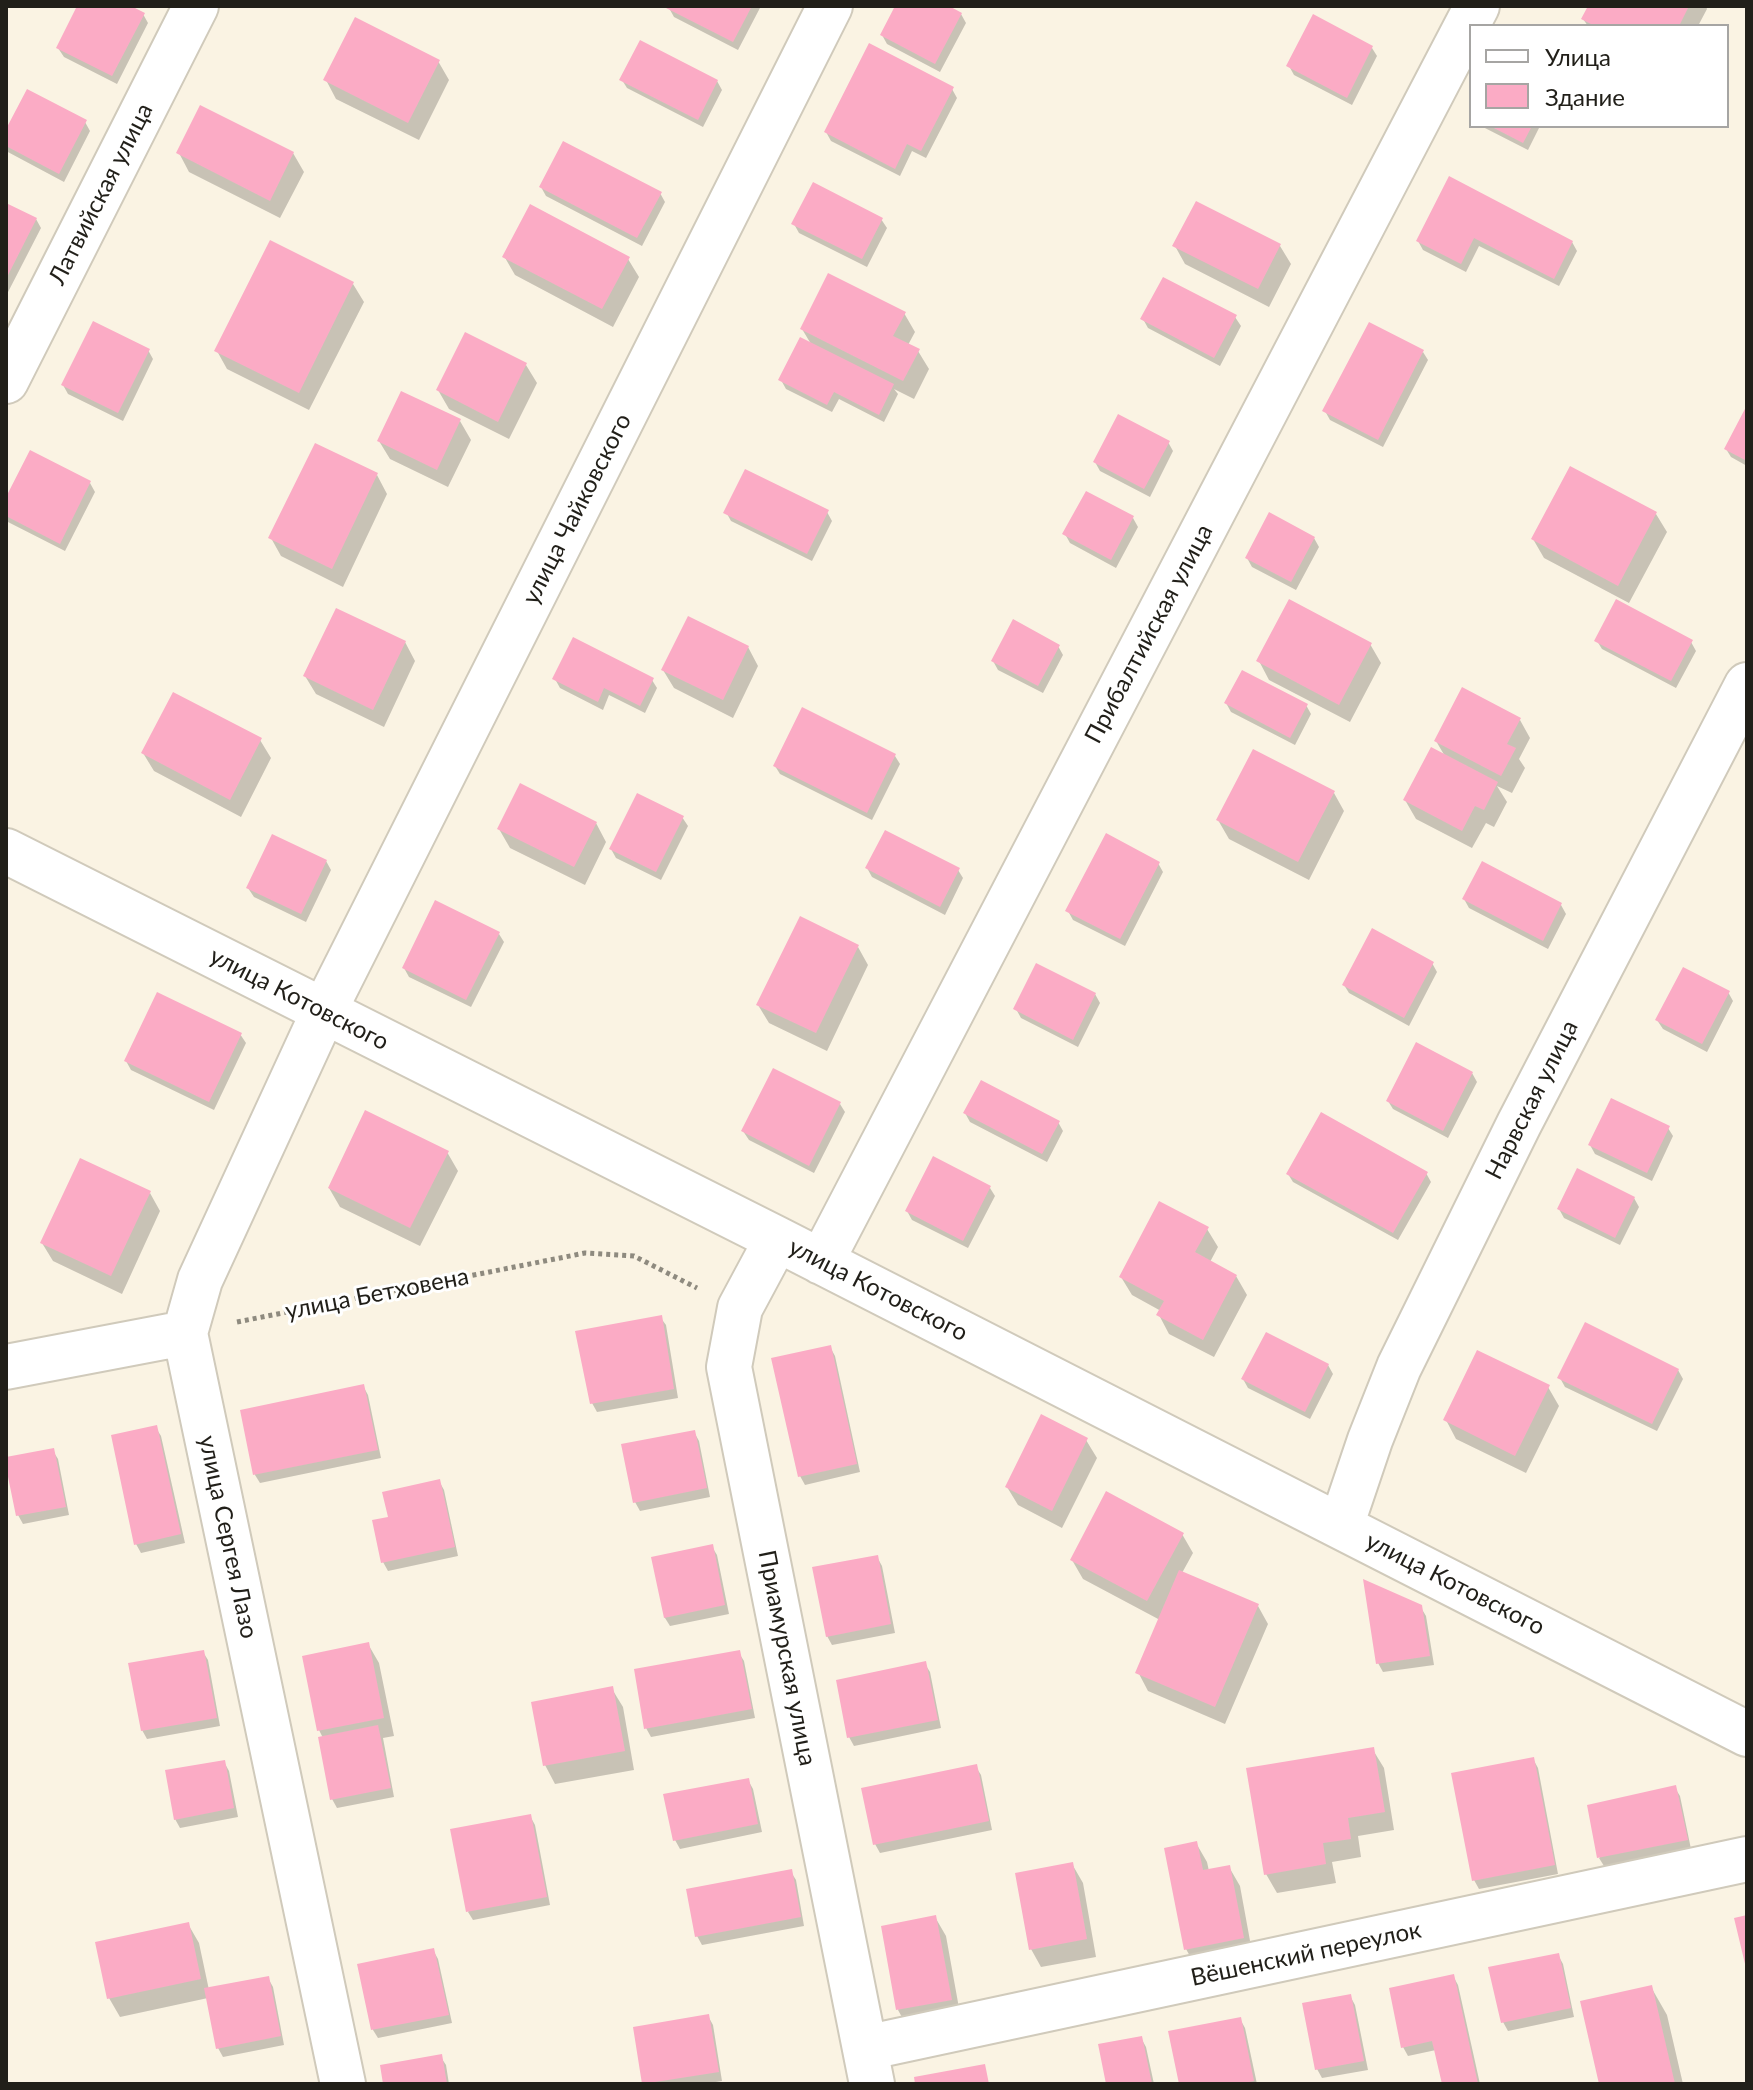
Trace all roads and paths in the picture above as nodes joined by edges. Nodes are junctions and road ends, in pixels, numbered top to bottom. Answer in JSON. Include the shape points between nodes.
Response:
{"nodes":[{"id":1,"x":196,"y":6,"type":"edge"},
{"id":2,"x":830,"y":6,"type":"edge"},
{"id":3,"x":1477,"y":6,"type":"edge"},
{"id":4,"x":6,"y":381,"type":"edge"},
{"id":5,"x":1747,"y":685,"type":"edge"},
{"id":6,"x":6,"y":851,"type":"edge"},
{"id":7,"x":324,"y":1011,"type":"junction"},
{"id":8,"x":777,"y":1239,"type":"junction"},
{"id":9,"x":821,"y":1262,"type":"junction"},
{"id":10,"x":740,"y":1308,"type":"junction"},
{"id":11,"x":185,"y":1333,"type":"junction"},
{"id":12,"x":6,"y":1367,"type":"edge"},
{"id":13,"x":1341,"y":1526,"type":"junction"},
{"id":14,"x":1747,"y":1734,"type":"edge"},
{"id":15,"x":1747,"y":1859,"type":"edge"},
{"id":16,"x":868,"y":2066,"type":"edge"},
{"id":17,"x":343,"y":2084,"type":"edge"}],
"edges":[{"from":1,"to":4,"type":"street","name":"Латвийская улица"},
{"from":2,"to":7,"type":"street","name":"улица Чайковского"},
{"from":3,"to":9,"type":"street","name":"Прибалтийская улица"},
{"from":5,"to":13,"type":"street","name":"Нарвская улица","via":[[1399,1367]]},
{"from":6,"to":7,"type":"street","name":"улица Котовского"},
{"from":7,"to":8,"type":"street","name":"улица Котовского"},
{"from":7,"to":11,"type":"street","name":"улица Сергея Лазо","via":[[200,1280]]},
{"from":8,"to":9,"type":"street","name":"улица Котовского"},
{"from":8,"to":10,"type":"street","name":"Приамурская улица"},
{"from":9,"to":13,"type":"street","name":"улица Котовского"},
{"from":10,"to":11,"type":"path","name":"улица Бетховена","via":[[634,1256],[585,1253]]},
{"from":10,"to":16,"type":"street","name":"Приамурская улица","via":[[729,1367]]},
{"from":11,"to":12,"type":"street"},
{"from":11,"to":17,"type":"street","name":"улица Сергея Лазо"},
{"from":13,"to":14,"type":"street","name":"улица Котовского"},
{"from":15,"to":16,"type":"street","name":"Вёшенский переулок"}]}
